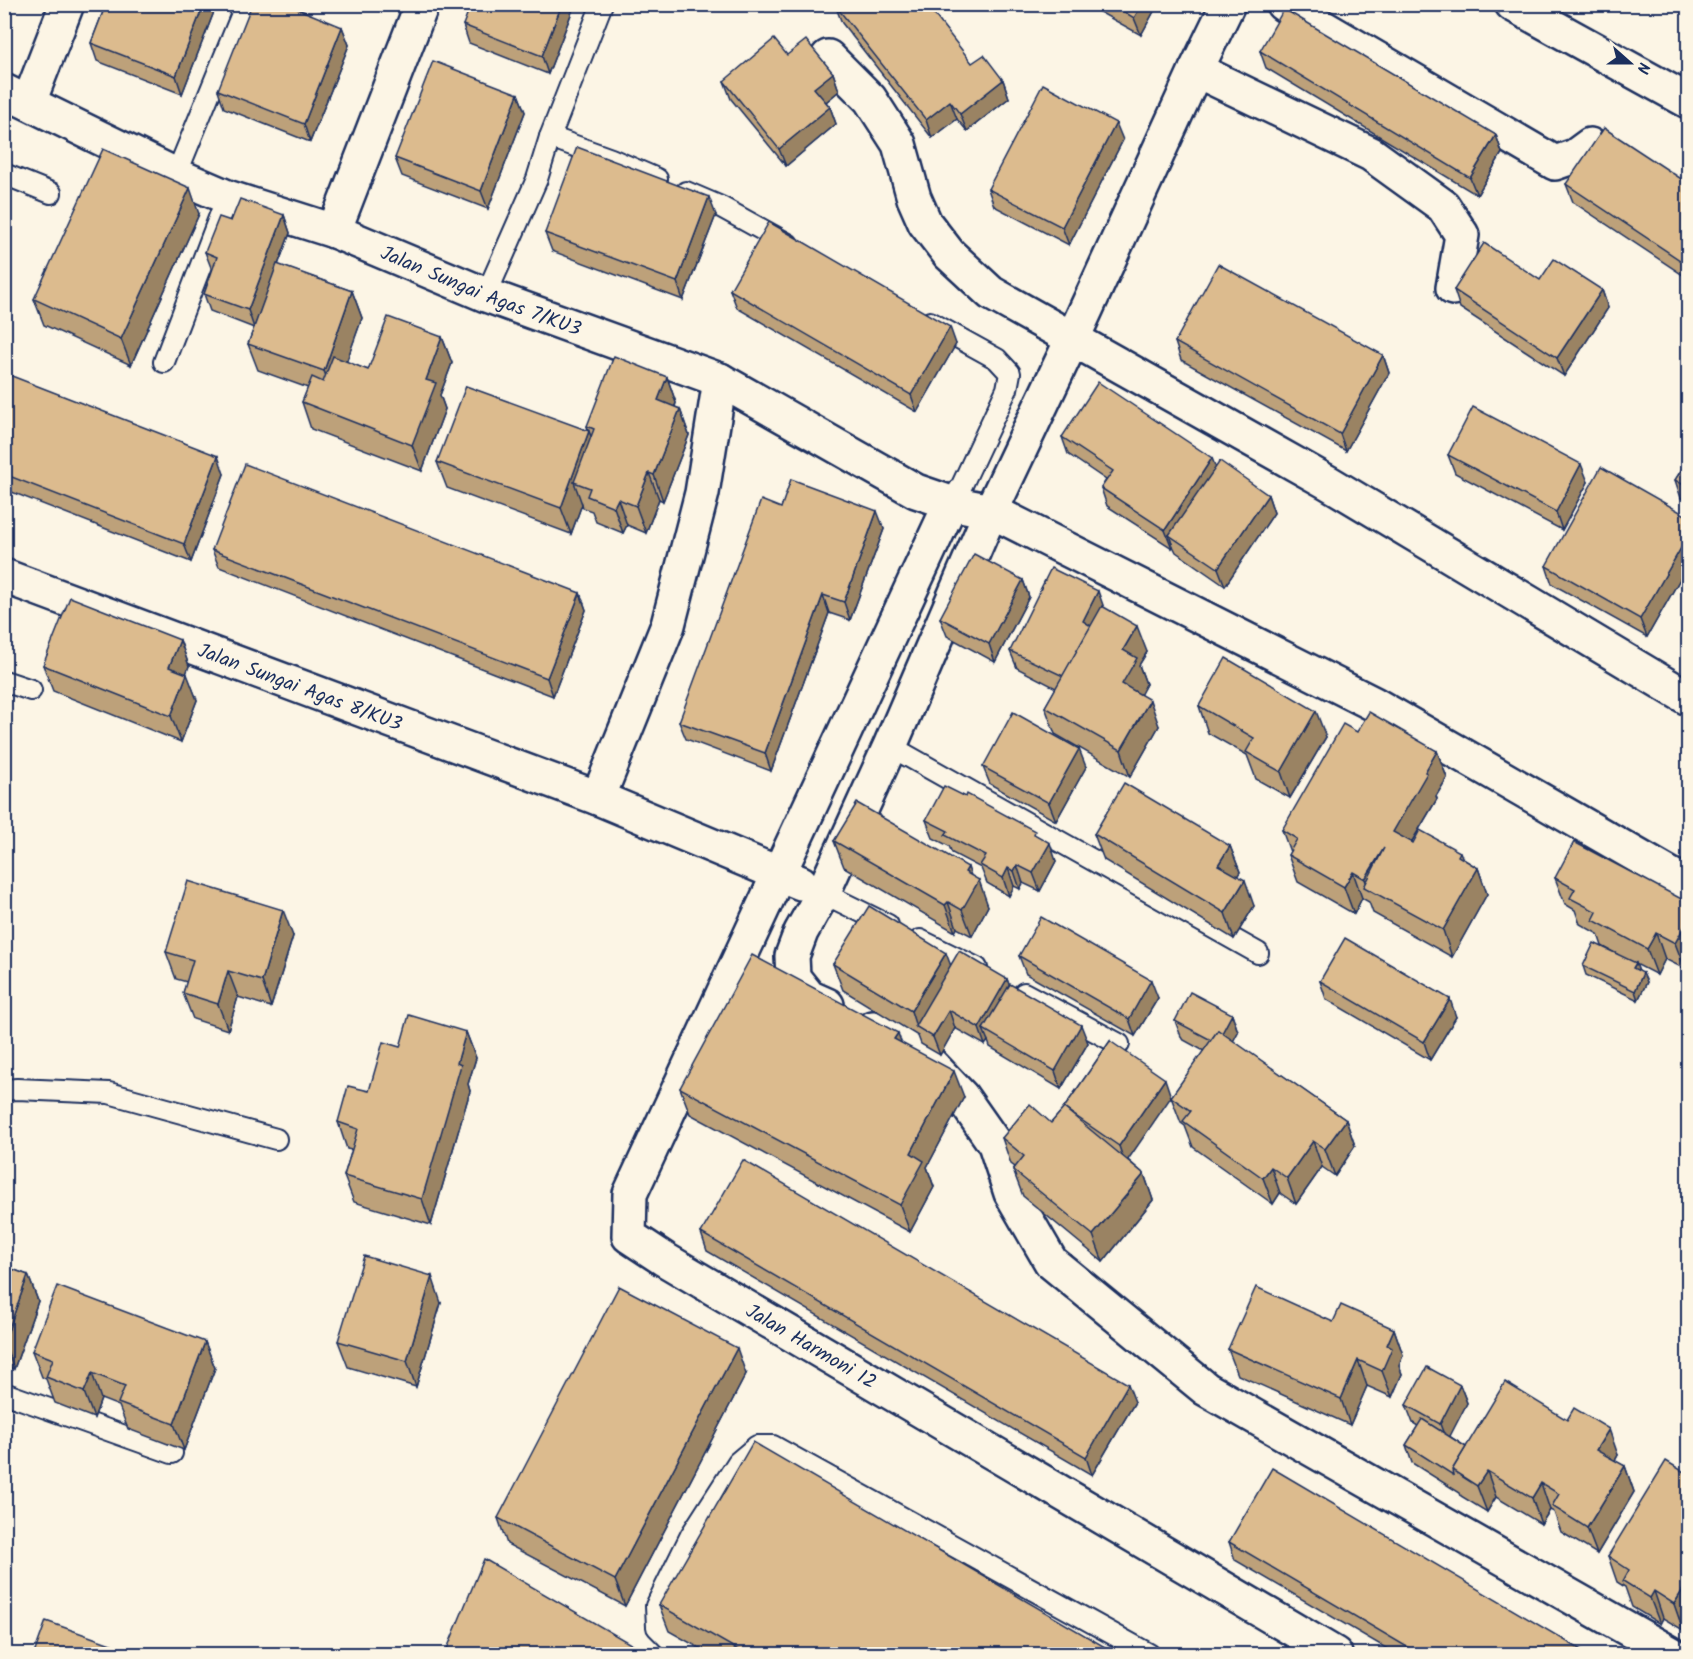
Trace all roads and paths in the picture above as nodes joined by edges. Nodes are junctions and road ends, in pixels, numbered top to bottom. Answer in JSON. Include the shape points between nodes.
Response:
{"nodes":[{"id":1,"x":67,"y":4,"type":"edge"},
{"id":2,"x":246,"y":4,"type":"edge"},
{"id":3,"x":422,"y":4,"type":"edge"},
{"id":4,"x":602,"y":4,"type":"edge"},
{"id":5,"x":1228,"y":4,"type":"edge"},
{"id":6,"x":1283,"y":4,"type":"edge"},
{"id":7,"x":1512,"y":4,"type":"edge"},
{"id":8,"x":828,"y":57,"type":"dead end"},
{"id":9,"x":1196,"y":70,"type":"junction"},
{"id":10,"x":17,"y":97,"type":"edge"},
{"id":11,"x":1689,"y":101,"type":"edge"},
{"id":12,"x":550,"y":137,"type":"junction"},
{"id":13,"x":1590,"y":145,"type":"edge"},
{"id":14,"x":4,"y":174,"type":"edge"},
{"id":15,"x":176,"y":175,"type":"junction"},
{"id":16,"x":51,"y":193,"type":"dead end"},
{"id":17,"x":227,"y":197,"type":"junction"},
{"id":18,"x":333,"y":231,"type":"junction"},
{"id":19,"x":801,"y":251,"type":"edge"},
{"id":20,"x":1453,"y":288,"type":"edge"},
{"id":21,"x":486,"y":295,"type":"junction"},
{"id":22,"x":915,"y":314,"type":"edge"},
{"id":23,"x":1072,"y":340,"type":"junction"},
{"id":24,"x":164,"y":362,"type":"dead end"},
{"id":25,"x":720,"y":380,"type":"junction"},
{"id":26,"x":951,"y":503,"type":"junction"},
{"id":27,"x":991,"y":511,"type":"junction"},
{"id":28,"x":4,"y":576,"type":"edge"},
{"id":29,"x":4,"y":681,"type":"edge"},
{"id":30,"x":32,"y":690,"type":"dead end"},
{"id":31,"x":1689,"y":698,"type":"edge"},
{"id":32,"x":890,"y":746,"type":"junction"},
{"id":33,"x":598,"y":798,"type":"junction"},
{"id":34,"x":780,"y":874,"type":"junction"},
{"id":35,"x":1689,"y":885,"type":"edge"},
{"id":36,"x":823,"y":893,"type":"junction"},
{"id":37,"x":1258,"y":952,"type":"dead end"},
{"id":38,"x":1119,"y":1044,"type":"edge"},
{"id":39,"x":4,"y":1090,"type":"edge"},
{"id":40,"x":276,"y":1139,"type":"dead end"},
{"id":41,"x":4,"y":1393,"type":"edge"},
{"id":42,"x":172,"y":1453,"type":"dead end"},
{"id":43,"x":693,"y":1654,"type":"edge"},
{"id":44,"x":1149,"y":1654,"type":"edge"},
{"id":45,"x":1335,"y":1654,"type":"edge"},
{"id":46,"x":1672,"y":1654,"type":"edge"}],
"edges":[{"from":1,"to":10,"type":"street"},
{"from":2,"to":15,"type":"lane"},
{"from":3,"to":18,"type":"street"},
{"from":4,"to":12,"type":"lane"},
{"from":5,"to":9,"type":"street"},
{"from":6,"to":13,"type":"street","via":[[1555,163]]},
{"from":7,"to":11,"type":"street"},
{"from":8,"to":23,"type":"street","via":[[870,99],[899,144],[925,223],[949,254],[991,293]]},
{"from":9,"to":20,"type":"street","via":[[1371,154],[1443,206],[1462,235]]},
{"from":9,"to":23,"type":"street"},
{"from":10,"to":15,"type":"street","name":"Jalan Sungai Agas 7/KU3"},
{"from":12,"to":19,"type":"lane","via":[[721,207]]},
{"from":12,"to":21,"type":"lane","via":[[537,179]]},
{"from":14,"to":16,"type":"lane"},
{"from":15,"to":17,"type":"street","name":"Jalan Sungai Agas 7/KU3"},
{"from":17,"to":18,"type":"street","name":"Jalan Sungai Agas 7/KU3"},
{"from":17,"to":24,"type":"lane"},
{"from":18,"to":21,"type":"street","name":"Jalan Sungai Agas 7/KU3"},
{"from":21,"to":25,"type":"street","name":"Jalan Sungai Agas 7/KU3"},
{"from":22,"to":26,"type":"lane","via":[[997,359],[1010,373],[1007,389]]},
{"from":23,"to":27,"type":"street"},
{"from":23,"to":31,"type":"street","via":[[1329,483]]},
{"from":25,"to":26,"type":"street","name":"Jalan Sungai Agas 7/KU3","via":[[916,491]]},
{"from":25,"to":33,"type":"street","via":[[702,493],[668,625]]},
{"from":26,"to":27,"type":"street","name":"Jalan Sungai Agas 7/KU3"},
{"from":26,"to":34,"type":"street"},
{"from":27,"to":32,"type":"street"},
{"from":27,"to":35,"type":"street","name":"Jalan Sungai Agas 7/KU3","via":[[1374,704]]},
{"from":28,"to":33,"type":"street","name":"Jalan Sungai Agas 8/KU3"},
{"from":29,"to":30,"type":"lane"},
{"from":32,"to":36,"type":"street"},
{"from":32,"to":37,"type":"lane"},
{"from":33,"to":34,"type":"street","name":"Jalan Sungai Agas 8/KU3"},
{"from":34,"to":36,"type":"street","name":"Jalan Sungai Agas 8/KU3"},
{"from":34,"to":45,"type":"street","name":"Jalan Harmoni 12","via":[[630,1194],[629,1236]]},
{"from":36,"to":38,"type":"lane"},
{"from":36,"to":46,"type":"street","via":[[792,956],[793,977],[810,997],[918,1051],[962,1097],[994,1144],[1011,1193],[1051,1262],[1206,1389]]},
{"from":39,"to":40,"type":"lane","via":[[109,1093]]},
{"from":41,"to":42,"type":"lane"},
{"from":43,"to":44,"type":"lane","via":[[674,1644],[657,1627],[656,1606],[691,1534],[738,1462],[758,1446],[773,1446]]}]}
